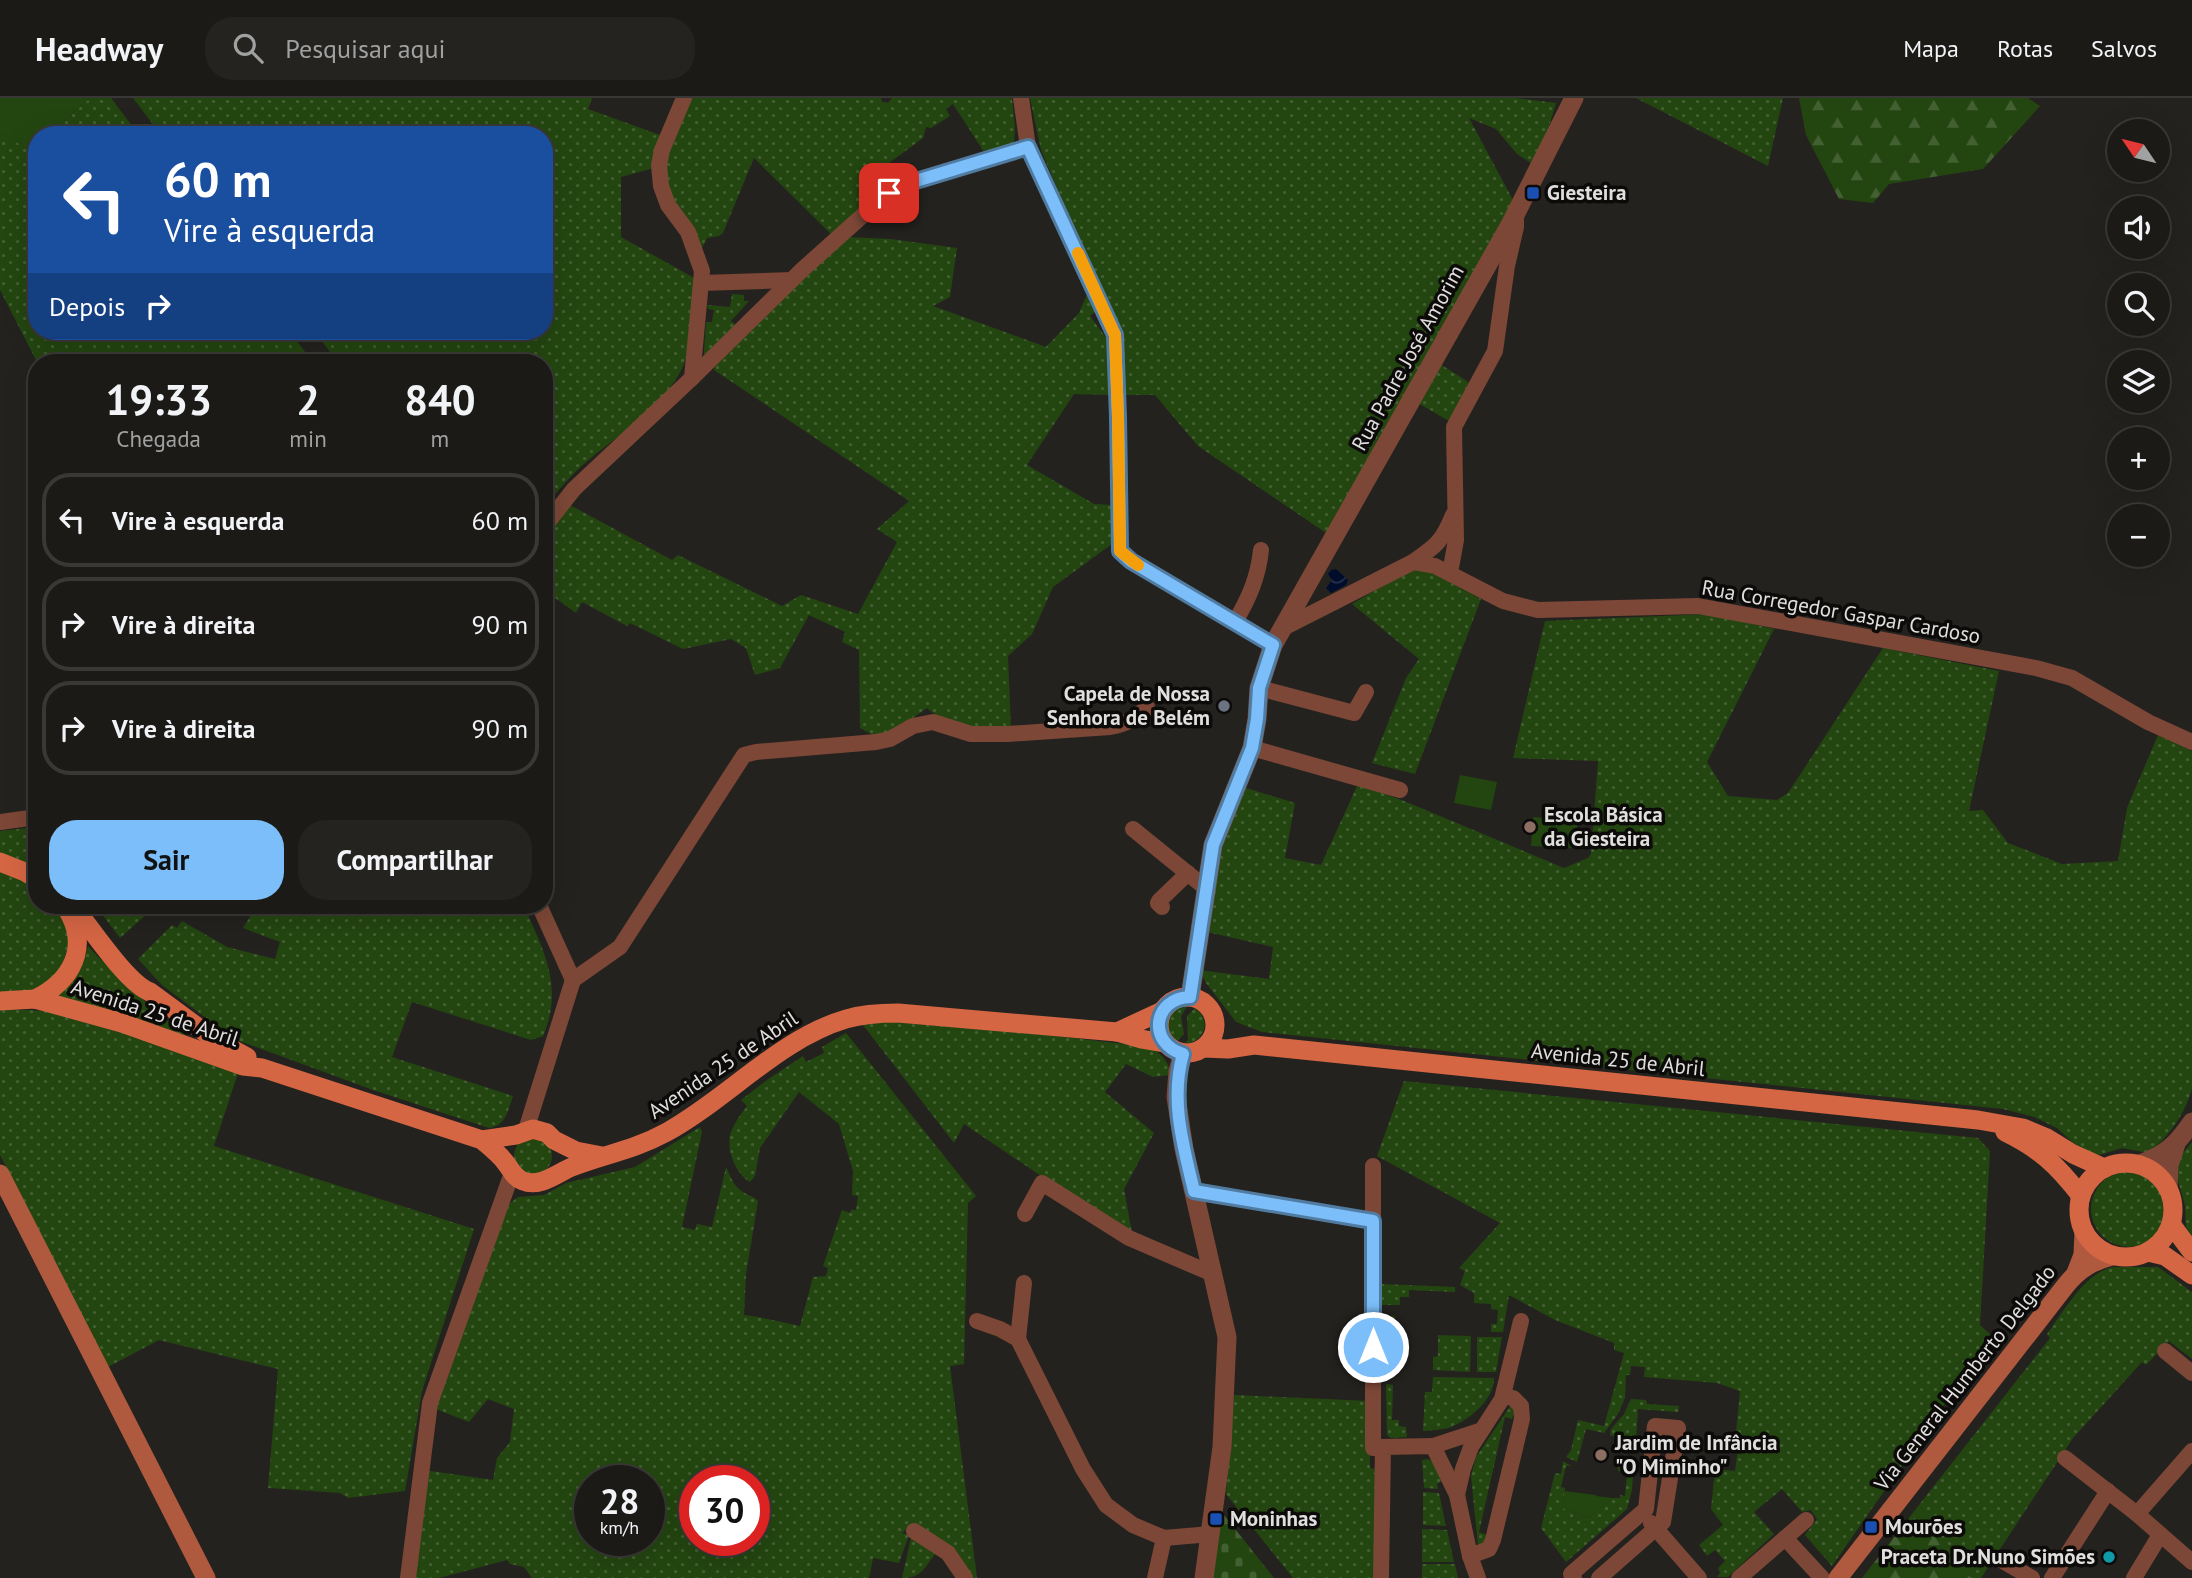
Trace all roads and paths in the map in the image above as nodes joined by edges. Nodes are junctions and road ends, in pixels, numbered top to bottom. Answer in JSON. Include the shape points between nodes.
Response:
{"nodes":[{"id":1,"x":684,"y":98,"type":"edge"},
{"id":2,"x":1021,"y":98,"type":"edge"},
{"id":3,"x":1574,"y":98,"type":"edge"},
{"id":4,"x":1028,"y":147,"type":"junction"},
{"id":5,"x":1496,"y":261,"type":"junction"},
{"id":6,"x":792,"y":280,"type":"junction"},
{"id":7,"x":701,"y":284,"type":"junction"},
{"id":8,"x":692,"y":378,"type":"junction"},
{"id":9,"x":553,"y":516,"type":"edge"},
{"id":10,"x":1452,"y":518,"type":"junction"},
{"id":11,"x":1261,"y":551,"type":"dead end"},
{"id":12,"x":1413,"y":562,"type":"junction"},
{"id":13,"x":1445,"y":571,"type":"junction"},
{"id":14,"x":1235,"y":622,"type":"junction"},
{"id":15,"x":1277,"y":637,"type":"junction"},
{"id":16,"x":1259,"y":688,"type":"junction"},
{"id":17,"x":1366,"y":692,"type":"dead end"},
{"id":18,"x":1146,"y":707,"type":"dead end"},
{"id":19,"x":2192,"y":743,"type":"edge"},
{"id":20,"x":1252,"y":748,"type":"junction"},
{"id":21,"x":1400,"y":790,"type":"dead end"},
{"id":22,"x":28,"y":818,"type":"edge"},
{"id":23,"x":0,"y":822,"type":"edge"},
{"id":24,"x":1133,"y":829,"type":"dead end"},
{"id":25,"x":0,"y":862,"type":"edge"},
{"id":26,"x":1188,"y":873,"type":"junction"},
{"id":27,"x":28,"y":874,"type":"edge"},
{"id":28,"x":1207,"y":889,"type":"junction"},
{"id":29,"x":1162,"y":907,"type":"dead end"},
{"id":30,"x":69,"y":914,"type":"edge"},
{"id":31,"x":79,"y":914,"type":"edge"},
{"id":32,"x":93,"y":914,"type":"edge"},
{"id":33,"x":543,"y":914,"type":"edge"},
{"id":34,"x":573,"y":980,"type":"junction"},
{"id":35,"x":150,"y":992,"type":"junction"},
{"id":36,"x":1190,"y":997,"type":"junction"},
{"id":37,"x":35,"y":999,"type":"junction"},
{"id":38,"x":0,"y":1001,"type":"edge"},
{"id":39,"x":1162,"y":1011,"type":"junction"},
{"id":40,"x":1214,"y":1018,"type":"junction"},
{"id":41,"x":1117,"y":1032,"type":"junction"},
{"id":42,"x":1164,"y":1043,"type":"junction"},
{"id":43,"x":1254,"y":1045,"type":"junction"},
{"id":44,"x":1204,"y":1048,"type":"junction"},
{"id":45,"x":1183,"y":1054,"type":"junction"},
{"id":46,"x":262,"y":1068,"type":"junction"},
{"id":47,"x":540,"y":1084,"type":"junction"},
{"id":48,"x":1978,"y":1120,"type":"junction"},
{"id":49,"x":2192,"y":1122,"type":"edge"},
{"id":50,"x":521,"y":1132,"type":"junction"},
{"id":51,"x":550,"y":1137,"type":"junction"},
{"id":52,"x":482,"y":1140,"type":"junction"},
{"id":53,"x":2176,"y":1144,"type":"junction"},
{"id":54,"x":607,"y":1157,"type":"junction"},
{"id":55,"x":2140,"y":1164,"type":"junction"},
{"id":56,"x":1373,"y":1166,"type":"dead end"},
{"id":57,"x":509,"y":1168,"type":"junction"},
{"id":58,"x":2104,"y":1168,"type":"junction"},
{"id":59,"x":0,"y":1174,"type":"edge"},
{"id":60,"x":549,"y":1177,"type":"junction"},
{"id":61,"x":530,"y":1183,"type":"junction"},
{"id":62,"x":2168,"y":1188,"type":"junction"},
{"id":63,"x":1194,"y":1191,"type":"junction"},
{"id":64,"x":2081,"y":1196,"type":"junction"},
{"id":65,"x":504,"y":1198,"type":"junction"},
{"id":66,"x":1025,"y":1214,"type":"dead end"},
{"id":67,"x":1373,"y":1221,"type":"junction"},
{"id":68,"x":2171,"y":1224,"type":"junction"},
{"id":69,"x":2084,"y":1232,"type":"junction"},
{"id":70,"x":2148,"y":1252,"type":"junction"},
{"id":71,"x":2192,"y":1252,"type":"edge"},
{"id":72,"x":2112,"y":1256,"type":"junction"},
{"id":73,"x":2076,"y":1273,"type":"junction"},
{"id":74,"x":1213,"y":1275,"type":"junction"},
{"id":75,"x":2192,"y":1275,"type":"edge"},
{"id":76,"x":1024,"y":1283,"type":"dead end"},
{"id":77,"x":977,"y":1321,"type":"dead end"},
{"id":78,"x":1521,"y":1321,"type":"dead end"},
{"id":79,"x":1018,"y":1339,"type":"junction"},
{"id":80,"x":2165,"y":1351,"type":"dead end"},
{"id":81,"x":2192,"y":1373,"type":"edge"},
{"id":82,"x":1503,"y":1396,"type":"junction"},
{"id":83,"x":1482,"y":1430,"type":"junction"},
{"id":84,"x":1433,"y":1446,"type":"junction"},
{"id":85,"x":1383,"y":1447,"type":"junction"},
{"id":86,"x":2192,"y":1451,"type":"edge"},
{"id":87,"x":2065,"y":1458,"type":"dead end"},
{"id":88,"x":2108,"y":1491,"type":"junction"},
{"id":89,"x":1457,"y":1495,"type":"junction"},
{"id":90,"x":1643,"y":1513,"type":"junction"},
{"id":91,"x":2137,"y":1514,"type":"junction"},
{"id":92,"x":1806,"y":1520,"type":"dead end"},
{"id":93,"x":1657,"y":1529,"type":"junction"},
{"id":94,"x":914,"y":1531,"type":"dead end"},
{"id":95,"x":1211,"y":1534,"type":"junction"},
{"id":96,"x":2160,"y":1535,"type":"junction"},
{"id":97,"x":1164,"y":1538,"type":"junction"},
{"id":98,"x":1785,"y":1538,"type":"junction"},
{"id":99,"x":1471,"y":1556,"type":"junction"},
{"id":100,"x":2003,"y":1561,"type":"dead end"},
{"id":101,"x":2192,"y":1562,"type":"edge"},
{"id":102,"x":206,"y":1578,"type":"edge"},
{"id":103,"x":408,"y":1578,"type":"edge"},
{"id":104,"x":965,"y":1578,"type":"edge"},
{"id":105,"x":1155,"y":1578,"type":"edge"},
{"id":106,"x":1204,"y":1578,"type":"edge"},
{"id":107,"x":1381,"y":1578,"type":"edge"},
{"id":108,"x":1478,"y":1578,"type":"edge"},
{"id":109,"x":1574,"y":1578,"type":"edge"},
{"id":110,"x":1599,"y":1578,"type":"edge"},
{"id":111,"x":1699,"y":1578,"type":"edge"},
{"id":112,"x":1739,"y":1578,"type":"edge"},
{"id":113,"x":1822,"y":1578,"type":"edge"},
{"id":114,"x":1838,"y":1578,"type":"edge"},
{"id":115,"x":2032,"y":1578,"type":"edge"},
{"id":116,"x":2052,"y":1578,"type":"edge"},
{"id":117,"x":2134,"y":1578,"type":"edge"}],
"edges":[{"from":1,"to":7,"type":"street","via":[[659,165],[668,205],[696,251]]},
{"from":2,"to":4,"type":"street"},
{"from":3,"to":5,"type":"street","name":"Rua Padre José Amorim"},
{"from":4,"to":6,"type":"street","via":[[897,189]]},
{"from":4,"to":14,"type":"street","via":[[1115,335],[1120,551]]},
{"from":5,"to":10,"type":"street","via":[[1503,293],[1495,351],[1454,427]]},
{"from":5,"to":15,"type":"street","name":"Rua Padre José Amorim"},
{"from":6,"to":7,"type":"street"},
{"from":6,"to":8,"type":"street"},
{"from":7,"to":8,"type":"street"},
{"from":8,"to":9,"type":"street","via":[[574,489]]},
{"from":10,"to":12,"type":"street","via":[[1436,547]]},
{"from":10,"to":13,"type":"street","via":[[1456,540]]},
{"from":11,"to":14,"type":"street","via":[[1252,592]]},
{"from":12,"to":13,"type":"street","name":"Rua Corregedor Gaspar Cardoso"},
{"from":12,"to":15,"type":"street"},
{"from":13,"to":19,"type":"street","name":"Rua Corregedor Gaspar Cardoso","via":[[1503,601],[1538,610],[1698,606],[2036,668],[2072,678]]},
{"from":14,"to":15,"type":"street"},
{"from":15,"to":16,"type":"street","name":"Rua Padre José Amorim"},
{"from":16,"to":17,"type":"street","via":[[1354,713]]},
{"from":16,"to":20,"type":"street","name":"Rua Padre José Amorim"},
{"from":18,"to":34,"type":"street","via":[[1135,719],[1110,727],[971,734],[933,722],[876,742],[744,755],[620,947]]},
{"from":20,"to":21,"type":"street"},
{"from":20,"to":28,"type":"street","name":"Rua Padre José Amorim","via":[[1213,845]]},
{"from":22,"to":23,"type":"street"},
{"from":24,"to":26,"type":"street"},
{"from":25,"to":27,"type":"main road"},
{"from":26,"to":28,"type":"street"},
{"from":26,"to":29,"type":"street","via":[[1159,901]]},
{"from":28,"to":36,"type":"street","name":"Rua Padre José Amorim"},
{"from":30,"to":37,"type":"main road","name":"Avenida 25 de Abril","via":[[77,930],[77,954],[62,980]]},
{"from":31,"to":35,"type":"main road","name":"Avenida 25 de Abril","via":[[113,957]]},
{"from":32,"to":35,"type":"main road","via":[[148,983]]},
{"from":33,"to":34,"type":"street"},
{"from":34,"to":47,"type":"street"},
{"from":35,"to":46,"type":"main road","name":"Avenida 25 de Abril"},
{"from":36,"to":39,"type":"main road","via":[[1174,1000]]},
{"from":36,"to":40,"type":"main road","via":[[1205,1004]]},
{"from":37,"to":38,"type":"main road","name":"Avenida 25 de Abril"},
{"from":37,"to":46,"type":"main road","name":"Avenida 25 de Abril","via":[[122,1023],[243,1066]]},
{"from":39,"to":41,"type":"main road","name":"Avenida 25 de Abril"},
{"from":39,"to":42,"type":"main road","via":[[1158,1027]]},
{"from":40,"to":43,"type":"main road","name":"Avenida 25 de Abril"},
{"from":40,"to":44,"type":"main road","via":[[1213,1034]]},
{"from":41,"to":42,"type":"main road","name":"Avenida 25 de Abril"},
{"from":41,"to":54,"type":"main road","name":"Avenida 25 de Abril","via":[[898,1013],[846,1019],[792,1045],[668,1132]]},
{"from":42,"to":45,"type":"main road"},
{"from":43,"to":44,"type":"main road","name":"Avenida 25 de Abril"},
{"from":43,"to":48,"type":"main road","name":"Avenida 25 de Abril"},
{"from":44,"to":45,"type":"main road"},
{"from":45,"to":63,"type":"street","via":[[1176,1097]]},
{"from":46,"to":52,"type":"main road","name":"Avenida 25 de Abril"},
{"from":47,"to":50,"type":"street"},
{"from":47,"to":51,"type":"street"},
{"from":48,"to":58,"type":"main road","name":"Avenida 25 de Abril","via":[[2023,1128]]},
{"from":48,"to":64,"type":"main road","name":"Avenida 25 de Abril","via":[[2046,1157]]},
{"from":49,"to":53,"type":"street"},
{"from":50,"to":51,"type":"main road","name":"Avenida 25 de Abril","via":[[533,1129]]},
{"from":50,"to":52,"type":"main road","name":"Avenida 25 de Abril"},
{"from":50,"to":57,"type":"main road","via":[[507,1148]]},
{"from":51,"to":54,"type":"main road","name":"Avenida 25 de Abril","via":[[576,1152]]},
{"from":51,"to":60,"type":"main road","via":[[559,1156]]},
{"from":52,"to":57,"type":"main road","name":"Avenida 25 de Abril"},
{"from":53,"to":55,"type":"street"},
{"from":53,"to":62,"type":"street"},
{"from":54,"to":60,"type":"main road","name":"Avenida 25 de Abril"},
{"from":55,"to":58,"type":"main road"},
{"from":55,"to":62,"type":"main road"},
{"from":56,"to":67,"type":"street"},
{"from":57,"to":61,"type":"main road","name":"Avenida 25 de Abril"},
{"from":57,"to":65,"type":"street"},
{"from":58,"to":64,"type":"main road"},
{"from":59,"to":102,"type":"main road"},
{"from":60,"to":61,"type":"main road","name":"Avenida 25 de Abril"},
{"from":61,"to":65,"type":"street"},
{"from":62,"to":68,"type":"main road","via":[[2174,1212]]},
{"from":63,"to":67,"type":"street"},
{"from":63,"to":74,"type":"street"},
{"from":64,"to":69,"type":"main road","via":[[2078,1208]]},
{"from":65,"to":103,"type":"street","via":[[430,1402]]},
{"from":66,"to":74,"type":"street","via":[[1042,1183],[1129,1238]]},
{"from":67,"to":85,"type":"street","via":[[1373,1448]]},
{"from":68,"to":70,"type":"main road"},
{"from":68,"to":71,"type":"main road"},
{"from":69,"to":72,"type":"main road"},
{"from":69,"to":73,"type":"main road","name":"Via General Humberto Delgado"},
{"from":70,"to":72,"type":"main road"},
{"from":70,"to":75,"type":"main road","via":[[2165,1256]]},
{"from":72,"to":73,"type":"main road","name":"Via General Humberto Delgado"},
{"from":73,"to":114,"type":"main road","name":"Via General Humberto Delgado"},
{"from":74,"to":95,"type":"street","via":[[1227,1337],[1222,1447]]},
{"from":76,"to":79,"type":"street"},
{"from":77,"to":79,"type":"street"},
{"from":78,"to":82,"type":"street"},
{"from":79,"to":97,"type":"street","via":[[1106,1505],[1133,1525]]},
{"from":80,"to":81,"type":"street"},
{"from":82,"to":83,"type":"street"},
{"from":82,"to":99,"type":"street","via":[[1521,1406],[1522,1419],[1493,1540],[1489,1549]]},
{"from":83,"to":84,"type":"street"},
{"from":83,"to":89,"type":"street","via":[[1471,1447]]},
{"from":84,"to":85,"type":"street"},
{"from":84,"to":89,"type":"street"},
{"from":85,"to":107,"type":"street"},
{"from":86,"to":91,"type":"street"},
{"from":87,"to":88,"type":"street"},
{"from":88,"to":91,"type":"street"},
{"from":88,"to":116,"type":"street"},
{"from":89,"to":99,"type":"street"},
{"from":90,"to":93,"type":"street"},
{"from":90,"to":93,"type":"street","via":[[1655,1426],[1678,1428],[1664,1522]]},
{"from":90,"to":109,"type":"street","via":[[1571,1574]]},
{"from":91,"to":96,"type":"street"},
{"from":92,"to":98,"type":"street"},
{"from":93,"to":110,"type":"street"},
{"from":93,"to":111,"type":"street"},
{"from":94,"to":104,"type":"street","via":[[948,1552]]},
{"from":95,"to":97,"type":"street"},
{"from":95,"to":106,"type":"street"},
{"from":96,"to":101,"type":"street"},
{"from":96,"to":117,"type":"street"},
{"from":97,"to":105,"type":"street"},
{"from":98,"to":112,"type":"street"},
{"from":98,"to":113,"type":"street"},
{"from":99,"to":108,"type":"street"},
{"from":100,"to":115,"type":"street"}]}
